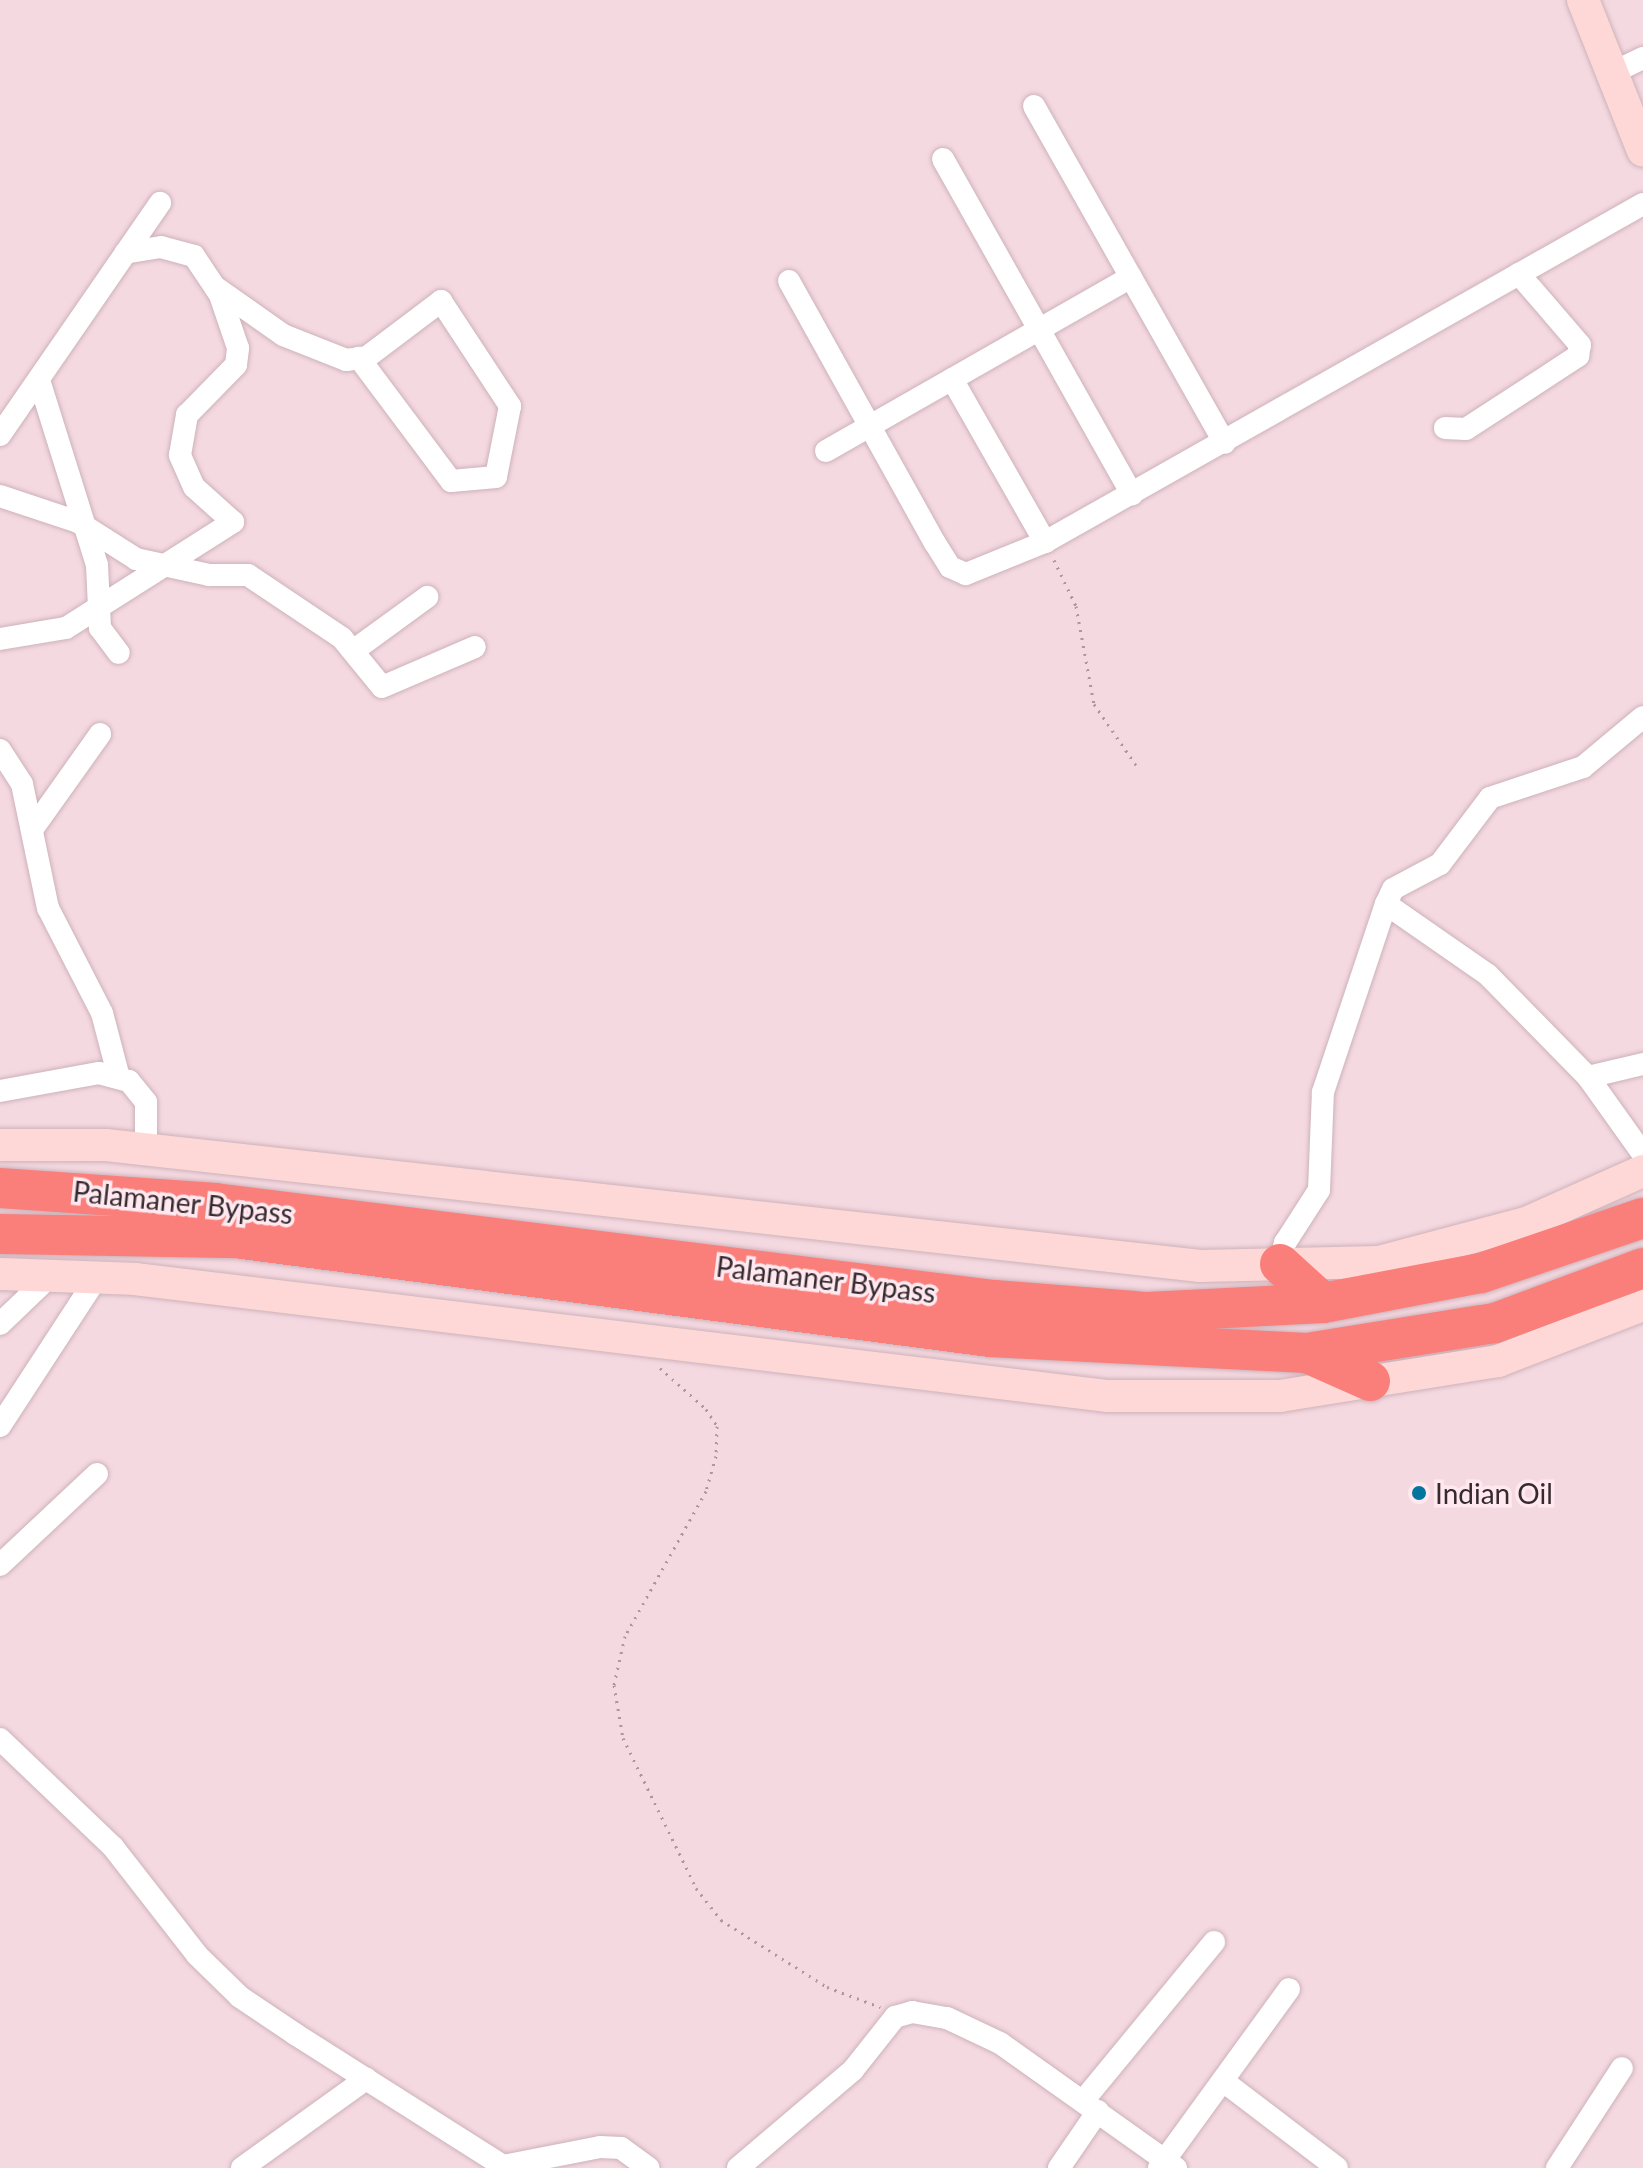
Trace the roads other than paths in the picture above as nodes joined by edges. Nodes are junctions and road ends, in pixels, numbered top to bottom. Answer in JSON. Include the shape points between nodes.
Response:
{"nodes":[{"id":1,"x":1583,"y":0,"type":"edge"},
{"id":2,"x":1643,"y":58,"type":"edge"},
{"id":3,"x":1612,"y":73,"type":"junction"},
{"id":4,"x":1034,"y":106,"type":"dead end"},
{"id":5,"x":1643,"y":151,"type":"edge"},
{"id":6,"x":943,"y":159,"type":"dead end"},
{"id":7,"x":160,"y":203,"type":"dead end"},
{"id":8,"x":1643,"y":204,"type":"edge"},
{"id":9,"x":125,"y":253,"type":"junction"},
{"id":10,"x":1519,"y":274,"type":"junction"},
{"id":11,"x":1131,"y":277,"type":"junction"},
{"id":12,"x":789,"y":281,"type":"dead end"},
{"id":13,"x":215,"y":287,"type":"junction"},
{"id":14,"x":1040,"y":330,"type":"junction"},
{"id":15,"x":359,"y":358,"type":"junction"},
{"id":16,"x":952,"y":379,"type":"junction"},
{"id":17,"x":39,"y":380,"type":"junction"},
{"id":18,"x":870,"y":426,"type":"junction"},
{"id":19,"x":1445,"y":428,"type":"dead end"},
{"id":20,"x":0,"y":435,"type":"edge"},
{"id":21,"x":1225,"y":443,"type":"junction"},
{"id":22,"x":826,"y":451,"type":"dead end"},
{"id":23,"x":1132,"y":494,"type":"junction"},
{"id":24,"x":0,"y":496,"type":"edge"},
{"id":25,"x":78,"y":522,"type":"junction"},
{"id":26,"x":1045,"y":542,"type":"junction"},
{"id":27,"x":167,"y":565,"type":"junction"},
{"id":28,"x":427,"y":597,"type":"dead end"},
{"id":29,"x":99,"y":606,"type":"junction"},
{"id":30,"x":0,"y":639,"type":"edge"},
{"id":31,"x":475,"y":647,"type":"dead end"},
{"id":32,"x":353,"y":651,"type":"junction"},
{"id":33,"x":119,"y":653,"type":"dead end"},
{"id":34,"x":1643,"y":717,"type":"edge"},
{"id":35,"x":100,"y":734,"type":"dead end"},
{"id":36,"x":0,"y":750,"type":"edge"},
{"id":37,"x":34,"y":827,"type":"junction"},
{"id":38,"x":1386,"y":904,"type":"junction"},
{"id":39,"x":1643,"y":1064,"type":"edge"},
{"id":40,"x":1588,"y":1077,"type":"junction"},
{"id":41,"x":119,"y":1078,"type":"junction"},
{"id":42,"x":0,"y":1091,"type":"edge"},
{"id":43,"x":0,"y":1145,"type":"edge"},
{"id":44,"x":146,"y":1149,"type":"junction"},
{"id":45,"x":1643,"y":1154,"type":"edge"},
{"id":46,"x":1643,"y":1171,"type":"edge"},
{"id":47,"x":0,"y":1188,"type":"edge"},
{"id":48,"x":1643,"y":1218,"type":"edge"},
{"id":49,"x":0,"y":1234,"type":"edge"},
{"id":50,"x":1280,"y":1264,"type":"junction"},
{"id":51,"x":1643,"y":1268,"type":"edge"},
{"id":52,"x":0,"y":1274,"type":"edge"},
{"id":53,"x":50,"y":1276,"type":"junction"},
{"id":54,"x":97,"y":1277,"type":"junction"},
{"id":55,"x":1323,"y":1303,"type":"junction"},
{"id":56,"x":1643,"y":1305,"type":"edge"},
{"id":57,"x":0,"y":1324,"type":"edge"},
{"id":58,"x":1307,"y":1353,"type":"junction"},
{"id":59,"x":1370,"y":1381,"type":"junction"},
{"id":60,"x":0,"y":1426,"type":"edge"},
{"id":61,"x":97,"y":1474,"type":"dead end"},
{"id":62,"x":0,"y":1565,"type":"edge"},
{"id":63,"x":0,"y":1739,"type":"edge"},
{"id":64,"x":1214,"y":1942,"type":"dead end"},
{"id":65,"x":1289,"y":1989,"type":"dead end"},
{"id":66,"x":1622,"y":2068,"type":"dead end"},
{"id":67,"x":366,"y":2079,"type":"junction"},
{"id":68,"x":1223,"y":2081,"type":"junction"},
{"id":69,"x":1090,"y":2106,"type":"junction"},
{"id":70,"x":1166,"y":2165,"type":"edge"},
{"id":71,"x":242,"y":2168,"type":"edge"},
{"id":72,"x":649,"y":2168,"type":"edge"},
{"id":73,"x":738,"y":2168,"type":"edge"},
{"id":74,"x":1059,"y":2168,"type":"edge"},
{"id":75,"x":1337,"y":2168,"type":"edge"},
{"id":76,"x":1557,"y":2168,"type":"edge"}],
"edges":[{"from":1,"to":3,"type":"street"},
{"from":2,"to":3,"type":"street"},
{"from":3,"to":5,"type":"street"},
{"from":4,"to":11,"type":"street"},
{"from":6,"to":14,"type":"street"},
{"from":7,"to":9,"type":"street"},
{"from":8,"to":10,"type":"street"},
{"from":9,"to":13,"type":"street","via":[[161,247],[194,256]]},
{"from":9,"to":17,"type":"street"},
{"from":10,"to":19,"type":"street","via":[[1580,345],[1578,356],[1466,429]]},
{"from":10,"to":21,"type":"street"},
{"from":11,"to":14,"type":"street"},
{"from":11,"to":21,"type":"street"},
{"from":12,"to":18,"type":"street"},
{"from":13,"to":15,"type":"street","via":[[313,351]]},
{"from":13,"to":27,"type":"street","via":[[238,348],[236,365],[187,415],[180,455],[194,487],[233,522]]},
{"from":14,"to":16,"type":"street"},
{"from":14,"to":23,"type":"street"},
{"from":15,"to":15,"type":"street","via":[[441,301],[510,406],[496,477],[451,481]]},
{"from":16,"to":18,"type":"street"},
{"from":16,"to":26,"type":"street"},
{"from":17,"to":20,"type":"street"},
{"from":17,"to":25,"type":"street"},
{"from":18,"to":22,"type":"street"},
{"from":18,"to":26,"type":"street","via":[[950,567],[983,572]]},
{"from":21,"to":23,"type":"street"},
{"from":23,"to":26,"type":"street"},
{"from":24,"to":25,"type":"street"},
{"from":25,"to":27,"type":"street","via":[[136,559]]},
{"from":25,"to":29,"type":"street","via":[[97,565]]},
{"from":27,"to":29,"type":"street"},
{"from":27,"to":32,"type":"street","via":[[248,575]]},
{"from":28,"to":32,"type":"street"},
{"from":29,"to":30,"type":"street","via":[[66,628]]},
{"from":29,"to":33,"type":"street","via":[[104,637]]},
{"from":31,"to":32,"type":"street","via":[[382,687]]},
{"from":34,"to":38,"type":"street","via":[[1583,767],[1490,798],[1440,864],[1393,889]]},
{"from":35,"to":37,"type":"street"},
{"from":36,"to":37,"type":"street","via":[[22,784]]},
{"from":37,"to":41,"type":"street","via":[[48,908],[102,1013]]},
{"from":38,"to":40,"type":"street","via":[[1488,975]]},
{"from":38,"to":50,"type":"street","via":[[1326,1077],[1319,1190],[1285,1243]]},
{"from":39,"to":40,"type":"street"},
{"from":40,"to":45,"type":"street"},
{"from":41,"to":42,"type":"street","via":[[99,1073]]},
{"from":41,"to":44,"type":"street","via":[[146,1102]]},
{"from":43,"to":44,"type":"street"},
{"from":44,"to":50,"type":"street","via":[[909,1237],[1200,1266]]},
{"from":46,"to":50,"type":"street","via":[[1526,1223],[1379,1262]]},
{"from":47,"to":55,"type":"highway","name":"Palamaner Bypass","via":[[215,1203],[994,1300],[1148,1312]]},
{"from":48,"to":55,"type":"highway","name":"Palamaner Bypass","via":[[1481,1273]]},
{"from":49,"to":58,"type":"highway","name":"Palamaner Bypass","via":[[235,1238],[990,1337]]},
{"from":50,"to":55,"type":"highway"},
{"from":51,"to":58,"type":"highway","name":"Palamaner Bypass","via":[[1495,1323]]},
{"from":52,"to":53,"type":"street"},
{"from":53,"to":54,"type":"street"},
{"from":53,"to":57,"type":"street"},
{"from":54,"to":59,"type":"street","via":[[1108,1396],[1280,1396]]},
{"from":54,"to":60,"type":"street"},
{"from":56,"to":59,"type":"street","via":[[1498,1361]]},
{"from":58,"to":59,"type":"highway"},
{"from":61,"to":62,"type":"street"},
{"from":63,"to":67,"type":"street","via":[[113,1847],[240,1997]]},
{"from":64,"to":69,"type":"street"},
{"from":65,"to":68,"type":"street"},
{"from":66,"to":76,"type":"street"},
{"from":67,"to":71,"type":"street"},
{"from":67,"to":72,"type":"street","via":[[503,2166],[600,2147],[621,2148]]},
{"from":68,"to":70,"type":"street"},
{"from":68,"to":75,"type":"street"},
{"from":69,"to":70,"type":"street"},
{"from":69,"to":73,"type":"street","via":[[1000,2043],[947,2018],[895,2017],[853,2070]]},
{"from":69,"to":74,"type":"street"}]}
